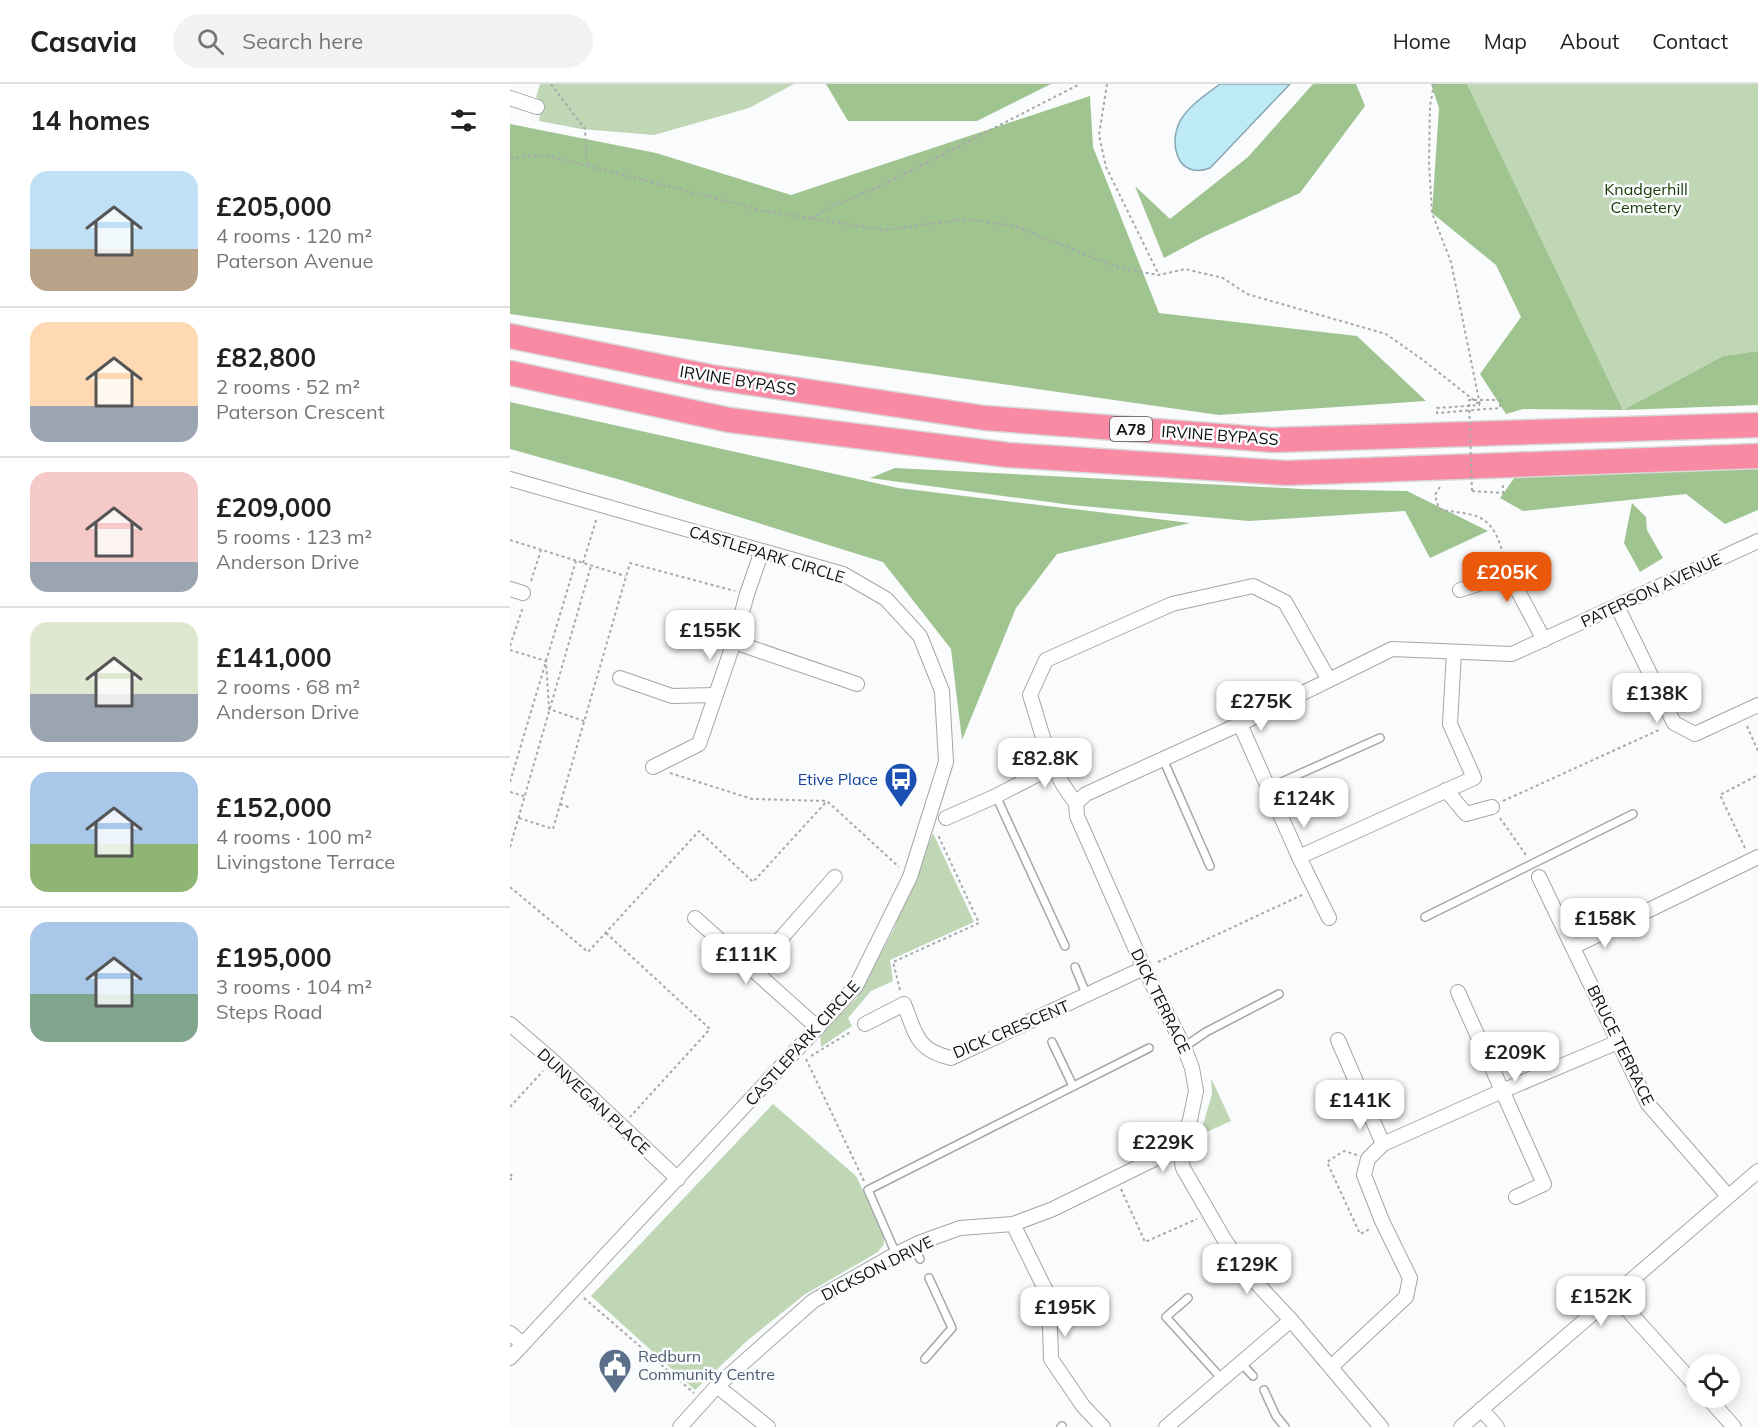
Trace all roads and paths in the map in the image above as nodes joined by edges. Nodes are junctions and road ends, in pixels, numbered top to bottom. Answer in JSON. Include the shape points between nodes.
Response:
{"nodes":[{"id":1,"x":551,"y":84,"type":"edge"},
{"id":2,"x":1080,"y":84,"type":"edge"},
{"id":3,"x":1107,"y":84,"type":"edge"},
{"id":4,"x":1434,"y":84,"type":"edge"},
{"id":5,"x":510,"y":98,"type":"edge"},
{"id":6,"x":537,"y":106,"type":"dead end"},
{"id":7,"x":510,"y":158,"type":"edge"},
{"id":8,"x":587,"y":165,"type":"junction"},
{"id":9,"x":812,"y":218,"type":"junction"},
{"id":10,"x":1159,"y":275,"type":"junction"},
{"id":11,"x":510,"y":336,"type":"edge"},
{"id":12,"x":510,"y":373,"type":"edge"},
{"id":13,"x":1480,"y":405,"type":"junction"},
{"id":14,"x":1758,"y":425,"type":"edge"},
{"id":15,"x":1758,"y":456,"type":"edge"},
{"id":16,"x":510,"y":479,"type":"edge"},
{"id":17,"x":1440,"y":486,"type":"dead end"},
{"id":18,"x":1492,"y":486,"type":"dead end"},
{"id":19,"x":600,"y":506,"type":"junction"},
{"id":20,"x":510,"y":540,"type":"edge"},
{"id":21,"x":1758,"y":541,"type":"edge"},
{"id":22,"x":762,"y":551,"type":"junction"},
{"id":23,"x":576,"y":561,"type":"junction"},
{"id":24,"x":583,"y":563,"type":"junction"},
{"id":25,"x":591,"y":566,"type":"junction"},
{"id":26,"x":1509,"y":574,"type":"junction"},
{"id":27,"x":625,"y":576,"type":"dead end"},
{"id":28,"x":1460,"y":590,"type":"dead end"},
{"id":29,"x":1617,"y":606,"type":"junction"},
{"id":30,"x":1544,"y":640,"type":"junction"},
{"id":31,"x":734,"y":642,"type":"junction"},
{"id":32,"x":510,"y":650,"type":"edge"},
{"id":33,"x":1454,"y":652,"type":"junction"},
{"id":34,"x":546,"y":661,"type":"junction"},
{"id":35,"x":620,"y":678,"type":"dead end"},
{"id":36,"x":1329,"y":680,"type":"junction"},
{"id":37,"x":857,"y":684,"type":"dead end"},
{"id":38,"x":715,"y":695,"type":"junction"},
{"id":39,"x":1758,"y":705,"type":"edge"},
{"id":40,"x":549,"y":709,"type":"junction"},
{"id":41,"x":1740,"y":713,"type":"junction"},
{"id":42,"x":584,"y":721,"type":"dead end"},
{"id":43,"x":1674,"y":723,"type":"junction"},
{"id":44,"x":1240,"y":724,"type":"junction"},
{"id":45,"x":1380,"y":738,"type":"dead end"},
{"id":46,"x":1758,"y":751,"type":"edge"},
{"id":47,"x":1163,"y":759,"type":"junction"},
{"id":48,"x":653,"y":767,"type":"joint"},
{"id":49,"x":1052,"y":767,"type":"junction"},
{"id":50,"x":1758,"y":775,"type":"edge"},
{"id":51,"x":510,"y":782,"type":"edge"},
{"id":52,"x":1268,"y":788,"type":"junction"},
{"id":53,"x":1446,"y":790,"type":"junction"},
{"id":54,"x":510,"y":792,"type":"edge"},
{"id":55,"x":524,"y":796,"type":"junction"},
{"id":56,"x":996,"y":796,"type":"junction"},
{"id":57,"x":827,"y":801,"type":"junction"},
{"id":58,"x":1076,"y":803,"type":"junction"},
{"id":59,"x":560,"y":804,"type":"dead end"},
{"id":60,"x":1491,"y":807,"type":"junction"},
{"id":61,"x":571,"y":808,"type":"dead end"},
{"id":62,"x":1633,"y":814,"type":"dead end"},
{"id":63,"x":946,"y":818,"type":"dead end"},
{"id":64,"x":934,"y":827,"type":"dead end"},
{"id":65,"x":510,"y":847,"type":"edge"},
{"id":66,"x":1299,"y":857,"type":"junction"},
{"id":67,"x":1754,"y":859,"type":"edge"},
{"id":68,"x":1210,"y":866,"type":"dead end"},
{"id":69,"x":1536,"y":871,"type":"junction"},
{"id":70,"x":835,"y":877,"type":"dead end"},
{"id":71,"x":910,"y":877,"type":"junction"},
{"id":72,"x":510,"y":887,"type":"edge"},
{"id":73,"x":1314,"y":889,"type":"junction"},
{"id":74,"x":1425,"y":917,"type":"dead end"},
{"id":75,"x":695,"y":918,"type":"dead end"},
{"id":76,"x":1329,"y":918,"type":"dead end"},
{"id":77,"x":606,"y":933,"type":"junction"},
{"id":78,"x":1065,"y":946,"type":"dead end"},
{"id":79,"x":1573,"y":947,"type":"junction"},
{"id":80,"x":1075,"y":967,"type":"dead end"},
{"id":81,"x":1144,"y":968,"type":"junction"},
{"id":82,"x":753,"y":970,"type":"junction"},
{"id":83,"x":1458,"y":992,"type":"dead end"},
{"id":84,"x":1279,"y":994,"type":"dead end"},
{"id":85,"x":1087,"y":996,"type":"junction"},
{"id":86,"x":904,"y":1004,"type":"junction"},
{"id":87,"x":510,"y":1024,"type":"edge"},
{"id":88,"x":865,"y":1024,"type":"joint"},
{"id":89,"x":818,"y":1028,"type":"junction"},
{"id":90,"x":1338,"y":1040,"type":"dead end"},
{"id":91,"x":1052,"y":1042,"type":"dead end"},
{"id":92,"x":1618,"y":1042,"type":"junction"},
{"id":93,"x":1184,"y":1047,"type":"junction"},
{"id":94,"x":1149,"y":1048,"type":"dead end"},
{"id":95,"x":553,"y":1061,"type":"junction"},
{"id":96,"x":1073,"y":1086,"type":"junction"},
{"id":97,"x":1502,"y":1091,"type":"junction"},
{"id":98,"x":510,"y":1107,"type":"edge"},
{"id":99,"x":621,"y":1126,"type":"junction"},
{"id":100,"x":1383,"y":1144,"type":"junction"},
{"id":101,"x":1179,"y":1147,"type":"junction"},
{"id":102,"x":1368,"y":1159,"type":"junction"},
{"id":103,"x":1758,"y":1170,"type":"edge"},
{"id":104,"x":510,"y":1174,"type":"edge"},
{"id":105,"x":510,"y":1179,"type":"edge"},
{"id":106,"x":678,"y":1179,"type":"junction"},
{"id":107,"x":1116,"y":1179,"type":"junction"},
{"id":108,"x":868,"y":1190,"type":"junction"},
{"id":109,"x":1516,"y":1197,"type":"dead end"},
{"id":110,"x":1728,"y":1197,"type":"junction"},
{"id":111,"x":1210,"y":1214,"type":"junction"},
{"id":112,"x":1382,"y":1221,"type":"junction"},
{"id":113,"x":1013,"y":1224,"type":"junction"},
{"id":114,"x":1161,"y":1228,"type":"dead end"},
{"id":115,"x":1164,"y":1233,"type":"junction"},
{"id":116,"x":913,"y":1245,"type":"junction"},
{"id":117,"x":896,"y":1254,"type":"junction"},
{"id":118,"x":920,"y":1259,"type":"dead end"},
{"id":119,"x":929,"y":1278,"type":"dead end"},
{"id":120,"x":574,"y":1290,"type":"junction"},
{"id":121,"x":1614,"y":1295,"type":"junction"},
{"id":122,"x":1188,"y":1298,"type":"dead end"},
{"id":123,"x":1291,"y":1320,"type":"junction"},
{"id":124,"x":510,"y":1333,"type":"edge"},
{"id":125,"x":523,"y":1344,"type":"junction"},
{"id":126,"x":510,"y":1358,"type":"edge"},
{"id":127,"x":926,"y":1359,"type":"dead end"},
{"id":128,"x":1241,"y":1363,"type":"junction"},
{"id":129,"x":1331,"y":1367,"type":"junction"},
{"id":130,"x":1686,"y":1375,"type":"edge"},
{"id":131,"x":1252,"y":1376,"type":"dead end"},
{"id":132,"x":1222,"y":1379,"type":"junction"},
{"id":133,"x":717,"y":1386,"type":"junction"},
{"id":134,"x":1264,"y":1390,"type":"dead end"},
{"id":135,"x":703,"y":1400,"type":"junction"},
{"id":136,"x":1717,"y":1408,"type":"edge"},
{"id":137,"x":1481,"y":1409,"type":"junction"},
{"id":138,"x":680,"y":1427,"type":"edge"},
{"id":139,"x":768,"y":1427,"type":"edge"},
{"id":140,"x":1103,"y":1427,"type":"edge"},
{"id":141,"x":1166,"y":1427,"type":"edge"},
{"id":142,"x":1285,"y":1427,"type":"edge"},
{"id":143,"x":1381,"y":1427,"type":"edge"},
{"id":144,"x":1461,"y":1427,"type":"edge"},
{"id":145,"x":1497,"y":1427,"type":"edge"},
{"id":146,"x":1734,"y":1427,"type":"edge"}],
"edges":[{"from":1,"to":8,"type":"path","via":[[585,129]]},
{"from":2,"to":9,"type":"path"},
{"from":3,"to":10,"type":"path","via":[[1100,135],[1106,167]]},
{"from":4,"to":13,"type":"path","via":[[1429,194],[1451,262]]},
{"from":5,"to":6,"type":"street"},
{"from":7,"to":8,"type":"path","via":[[545,155]]},
{"from":8,"to":9,"type":"path","via":[[764,211]]},
{"from":9,"to":10,"type":"path","via":[[885,230],[966,219],[1014,226],[1119,268]]},
{"from":10,"to":13,"type":"path","via":[[1185,270],[1223,278],[1247,294],[1386,334]]},
{"from":11,"to":14,"type":"highway","name":"IRVINE BYPASS","number":"A78","via":[[711,377],[984,418],[1273,440]]},
{"from":12,"to":15,"type":"highway","name":"IRVINE BYPASS","number":"A78","via":[[729,420],[1008,455],[1287,473]]},
{"from":13,"to":18,"type":"path","bridge":true,"via":[[1470,406],[1459,407],[1437,408],[1437,413],[1469,411],[1479,410],[1500,408],[1500,400],[1469,400],[1470,411],[1472,491],[1503,493],[1503,486]]},
{"from":16,"to":19,"type":"street","name":"CASTLEPARK CIRCLE"},
{"from":17,"to":26,"type":"path","via":[[1435,495],[1439,509],[1473,514],[1488,521],[1498,537]]},
{"from":19,"to":22,"type":"street","name":"CASTLEPARK CIRCLE"},
{"from":19,"to":24,"type":"path"},
{"from":20,"to":23,"type":"path"},
{"from":21,"to":29,"type":"street","name":"PATERSON AVENUE"},
{"from":22,"to":31,"type":"street"},
{"from":22,"to":71,"type":"street","name":"CASTLEPARK CIRCLE","via":[[843,574],[886,599],[920,636],[942,691],[946,762]]},
{"from":23,"to":24,"type":"path"},
{"from":23,"to":34,"type":"path"},
{"from":24,"to":25,"type":"path"},
{"from":25,"to":27,"type":"path"},
{"from":25,"to":40,"type":"path"},
{"from":26,"to":28,"type":"street"},
{"from":26,"to":30,"type":"street"},
{"from":29,"to":30,"type":"street","name":"PATERSON AVENUE"},
{"from":29,"to":43,"type":"street"},
{"from":30,"to":33,"type":"street","name":"PATERSON AVENUE","via":[[1512,654]]},
{"from":31,"to":37,"type":"street"},
{"from":31,"to":38,"type":"street"},
{"from":32,"to":34,"type":"path"},
{"from":33,"to":36,"type":"street","name":"PATERSON AVENUE","via":[[1392,649]]},
{"from":33,"to":53,"type":"street","via":[[1450,724],[1474,778]]},
{"from":34,"to":40,"type":"path"},
{"from":34,"to":51,"type":"path"},
{"from":35,"to":38,"type":"street","via":[[672,696]]},
{"from":36,"to":44,"type":"street","name":"PATERSON AVENUE"},
{"from":36,"to":49,"type":"street","via":[[1286,602],[1253,586],[1172,604],[1046,660],[1030,695]]},
{"from":38,"to":48,"type":"street","via":[[699,744]]},
{"from":39,"to":41,"type":"street"},
{"from":40,"to":42,"type":"path"},
{"from":40,"to":55,"type":"path"},
{"from":41,"to":43,"type":"street","via":[[1695,734]]},
{"from":41,"to":46,"type":"path"},
{"from":43,"to":60,"type":"path"},
{"from":44,"to":47,"type":"street","name":"PATERSON AVENUE"},
{"from":44,"to":52,"type":"street"},
{"from":45,"to":52,"type":"lane"},
{"from":47,"to":58,"type":"street","name":"PATERSON AVENUE","via":[[1086,794]]},
{"from":47,"to":68,"type":"lane"},
{"from":48,"to":57,"type":"path","via":[[752,800]]},
{"from":49,"to":56,"type":"street"},
{"from":49,"to":58,"type":"street"},
{"from":50,"to":67,"type":"path","via":[[1720,795]]},
{"from":52,"to":66,"type":"street"},
{"from":53,"to":60,"type":"street","via":[[1466,814]]},
{"from":53,"to":66,"type":"street"},
{"from":54,"to":55,"type":"path"},
{"from":55,"to":65,"type":"path"},
{"from":56,"to":63,"type":"street"},
{"from":56,"to":78,"type":"lane"},
{"from":57,"to":71,"type":"path"},
{"from":57,"to":77,"type":"path","via":[[753,882],[699,831]]},
{"from":58,"to":81,"type":"street","name":"DICK TERRACE","via":[[1077,816]]},
{"from":59,"to":61,"type":"path"},
{"from":60,"to":69,"type":"path"},
{"from":62,"to":69,"type":"lane"},
{"from":64,"to":86,"type":"path","via":[[979,923],[893,962]]},
{"from":66,"to":73,"type":"street"},
{"from":67,"to":79,"type":"street"},
{"from":69,"to":74,"type":"lane"},
{"from":69,"to":79,"type":"street","name":"BRUCE TERRACE"},
{"from":70,"to":82,"type":"street"},
{"from":71,"to":89,"type":"street","name":"CASTLEPARK CIRCLE","via":[[856,986]]},
{"from":72,"to":77,"type":"path","via":[[588,952]]},
{"from":73,"to":76,"type":"street"},
{"from":73,"to":81,"type":"path"},
{"from":75,"to":82,"type":"street"},
{"from":77,"to":99,"type":"path","via":[[710,1029]]},
{"from":79,"to":92,"type":"street","name":"BRUCE TERRACE"},
{"from":80,"to":85,"type":"lane"},
{"from":81,"to":85,"type":"street","name":"DICK CRESCENT"},
{"from":81,"to":93,"type":"street","name":"DICK TERRACE"},
{"from":82,"to":89,"type":"street"},
{"from":83,"to":97,"type":"street"},
{"from":84,"to":93,"type":"lane"},
{"from":85,"to":86,"type":"street","name":"DICK CRESCENT","via":[[1042,1021],[951,1058],[934,1054],[918,1041]]},
{"from":86,"to":88,"type":"street"},
{"from":87,"to":95,"type":"street","name":"DUNVEGAN PLACE"},
{"from":88,"to":108,"type":"path","via":[[806,1058]]},
{"from":89,"to":106,"type":"street","name":"CASTLEPARK CIRCLE"},
{"from":90,"to":100,"type":"street"},
{"from":91,"to":96,"type":"lane"},
{"from":92,"to":97,"type":"street"},
{"from":92,"to":110,"type":"street","name":"BRUCE TERRACE","via":[[1648,1104]]},
{"from":93,"to":101,"type":"street","name":"DICK TERRACE","via":[[1196,1091]]},
{"from":94,"to":96,"type":"lane"},
{"from":95,"to":98,"type":"path"},
{"from":95,"to":99,"type":"street","name":"DUNVEGAN PLACE"},
{"from":96,"to":108,"type":"lane"},
{"from":97,"to":100,"type":"street"},
{"from":97,"to":109,"type":"street","via":[[1544,1184]]},
{"from":99,"to":106,"type":"street","name":"DUNVEGAN PLACE"},
{"from":100,"to":102,"type":"street"},
{"from":101,"to":107,"type":"street","name":"DICKSON DRIVE"},
{"from":101,"to":111,"type":"street","via":[[1184,1168]]},
{"from":102,"to":112,"type":"street","via":[[1364,1175]]},
{"from":102,"to":112,"type":"path","via":[[1344,1151],[1327,1162],[1360,1234]]},
{"from":103,"to":110,"type":"street"},
{"from":104,"to":105,"type":"path"},
{"from":106,"to":120,"type":"street","name":"CASTLEPARK CIRCLE"},
{"from":107,"to":113,"type":"street","name":"DICKSON DRIVE"},
{"from":107,"to":115,"type":"path","via":[[1145,1242]]},
{"from":108,"to":117,"type":"lane"},
{"from":110,"to":121,"type":"street"},
{"from":111,"to":115,"type":"path"},
{"from":111,"to":123,"type":"street","via":[[1250,1276]]},
{"from":112,"to":129,"type":"street","via":[[1410,1278],[1406,1297]]},
{"from":113,"to":116,"type":"street","name":"DICKSON DRIVE","via":[[960,1228]]},
{"from":113,"to":140,"type":"street","via":[[1049,1297],[1051,1359],[1080,1409]]},
{"from":114,"to":115,"type":"path"},
{"from":116,"to":117,"type":"street","name":"DICKSON DRIVE"},
{"from":116,"to":118,"type":"lane"},
{"from":117,"to":133,"type":"street","name":"DICKSON DRIVE","via":[[813,1301]]},
{"from":119,"to":127,"type":"lane","via":[[952,1328]]},
{"from":120,"to":125,"type":"street","name":"CASTLEPARK CIRCLE"},
{"from":120,"to":135,"type":"path"},
{"from":121,"to":130,"type":"street"},
{"from":121,"to":137,"type":"street"},
{"from":122,"to":132,"type":"lane","via":[[1166,1317]]},
{"from":123,"to":128,"type":"street"},
{"from":123,"to":129,"type":"street"},
{"from":124,"to":125,"type":"street"},
{"from":125,"to":126,"type":"street","name":"CASTLEPARK CIRCLE"},
{"from":128,"to":131,"type":"lane"},
{"from":128,"to":132,"type":"street"},
{"from":129,"to":143,"type":"street"},
{"from":132,"to":141,"type":"street"},
{"from":133,"to":135,"type":"street","name":"DICKSON DRIVE"},
{"from":133,"to":139,"type":"street"},
{"from":134,"to":142,"type":"lane"},
{"from":135,"to":138,"type":"street","name":"DICKSON DRIVE"},
{"from":136,"to":146,"type":"street"},
{"from":137,"to":144,"type":"street"},
{"from":137,"to":145,"type":"street"}]}
